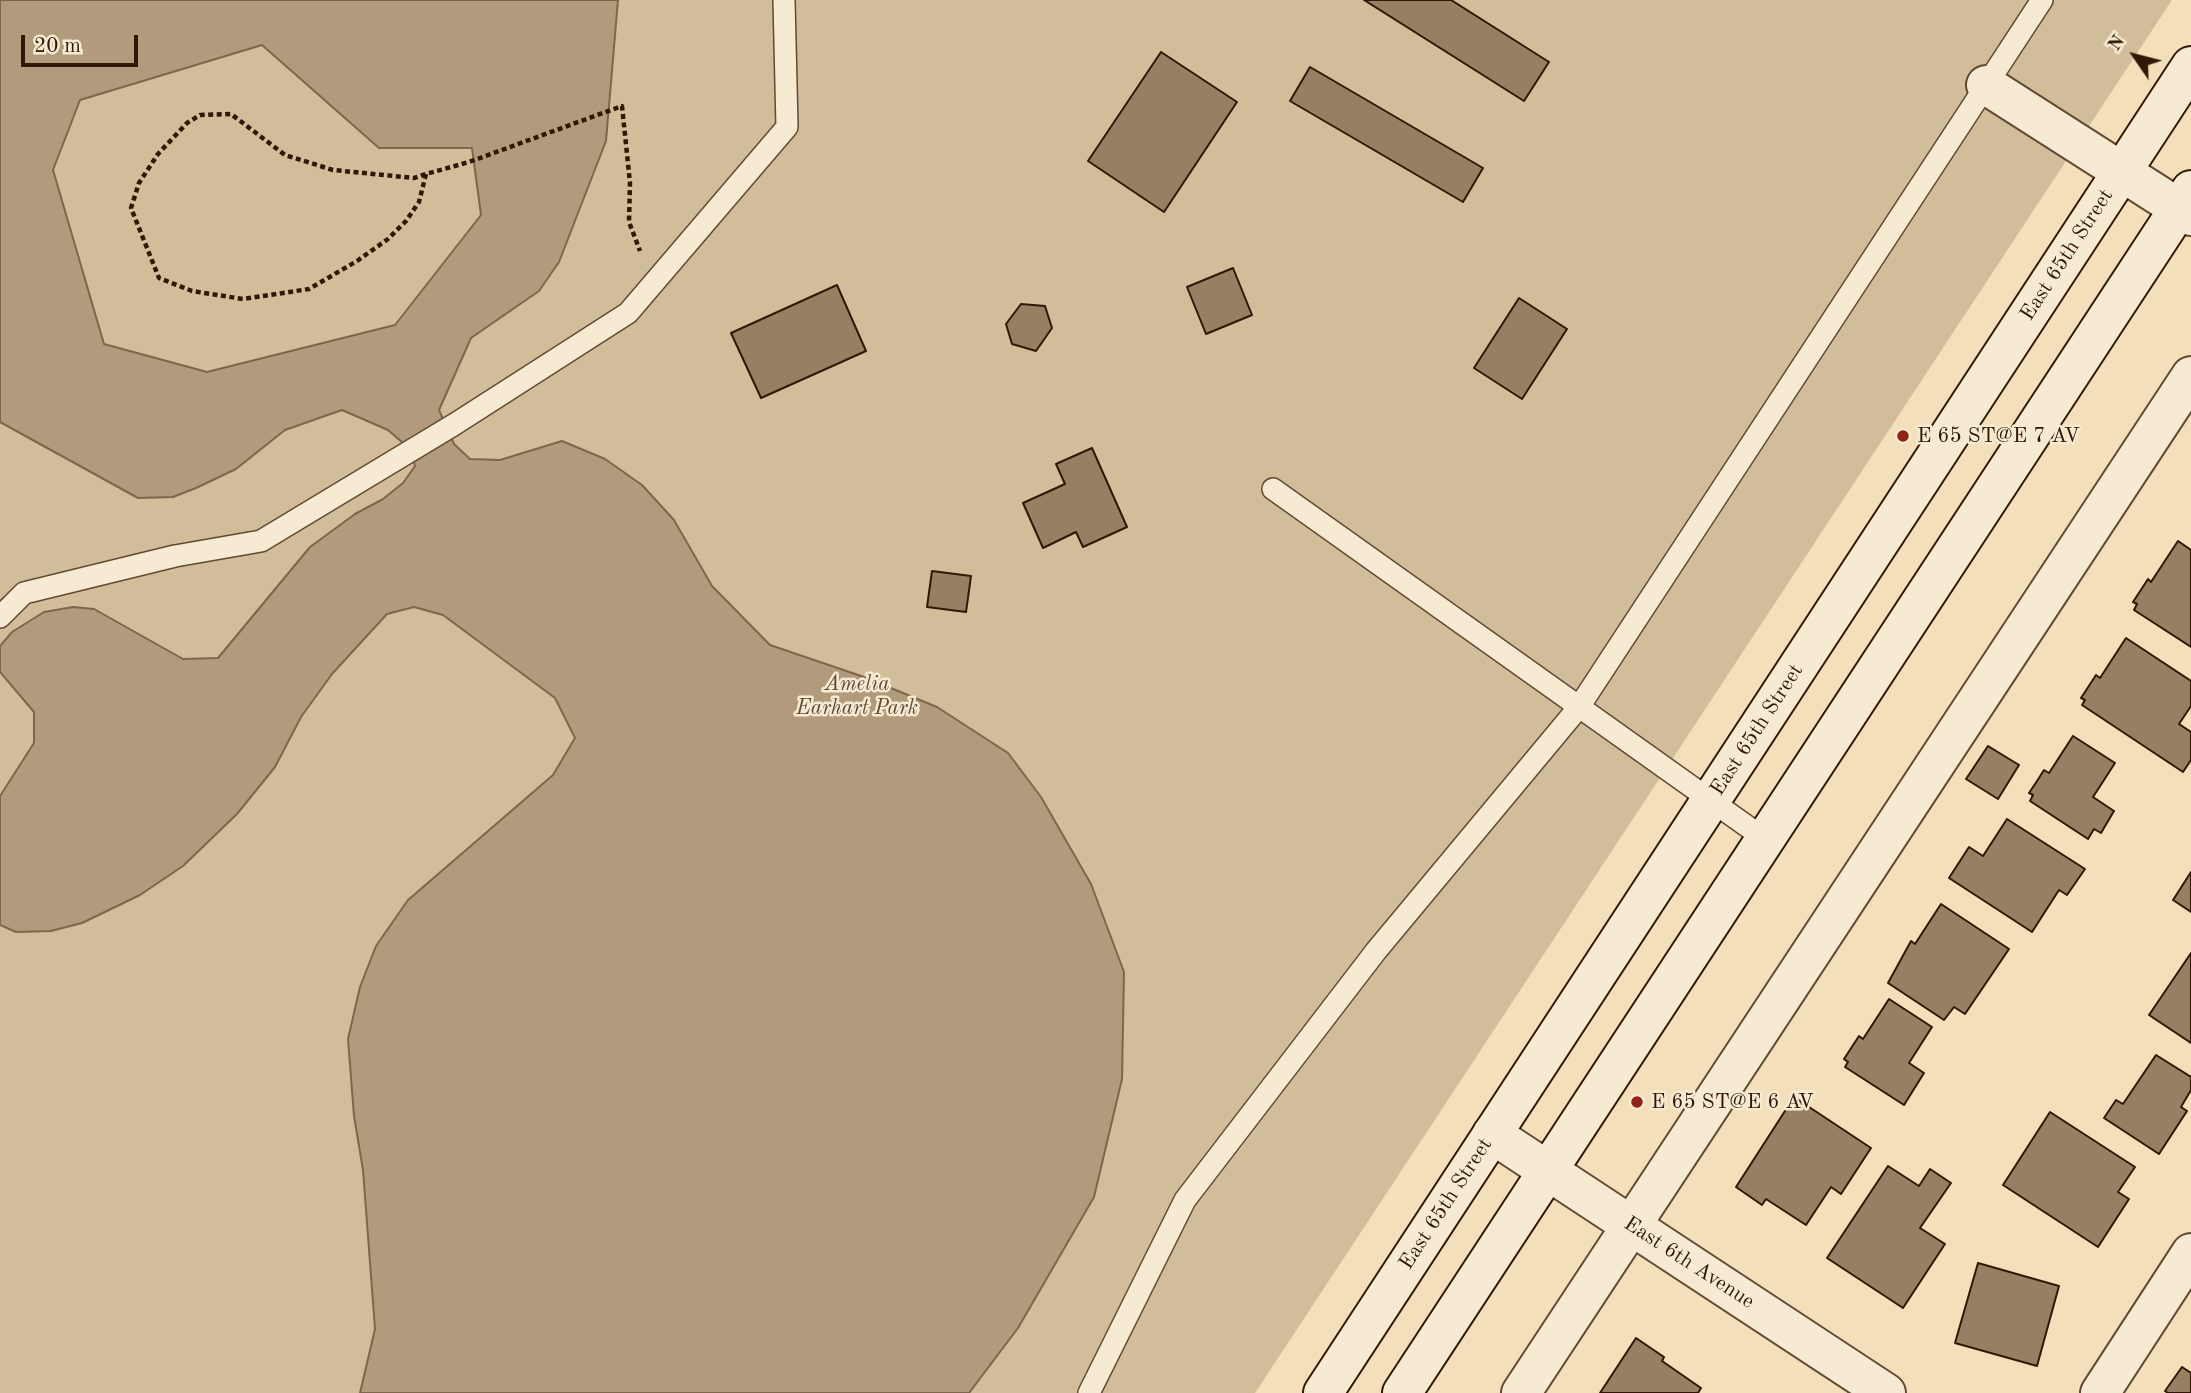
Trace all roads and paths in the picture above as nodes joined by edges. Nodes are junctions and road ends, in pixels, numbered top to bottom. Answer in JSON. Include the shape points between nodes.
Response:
{"nodes":[{"id":1,"x":784,"y":0,"type":"edge"},
{"id":2,"x":2042,"y":0,"type":"edge"},
{"id":3,"x":2191,"y":66,"type":"edge"},
{"id":4,"x":1986,"y":85,"type":"junction"},
{"id":5,"x":2122,"y":172,"type":"junction"},
{"id":6,"x":426,"y":174,"type":"junction"},
{"id":7,"x":2187,"y":205,"type":"edge"},
{"id":8,"x":662,"y":273,"type":"junction"},
{"id":9,"x":2191,"y":376,"type":"edge"},
{"id":10,"x":1273,"y":489,"type":"dead end"},
{"id":11,"x":0,"y":617,"type":"edge"},
{"id":12,"x":1579,"y":707,"type":"junction"},
{"id":13,"x":1710,"y":800,"type":"junction"},
{"id":14,"x":1765,"y":839,"type":"junction"},
{"id":15,"x":1492,"y":1134,"type":"junction"},
{"id":16,"x":1547,"y":1171,"type":"junction"},
{"id":17,"x":1632,"y":1226,"type":"junction"},
{"id":18,"x":2191,"y":1253,"type":"edge"},
{"id":19,"x":1089,"y":1393,"type":"edge"},
{"id":20,"x":1323,"y":1393,"type":"edge"},
{"id":21,"x":1402,"y":1393,"type":"edge"},
{"id":22,"x":1521,"y":1393,"type":"edge"},
{"id":23,"x":1886,"y":1393,"type":"edge"},
{"id":24,"x":2100,"y":1393,"type":"edge"}],
"edges":[{"from":1,"to":8,"type":"lane","via":[[787,127]]},
{"from":2,"to":4,"type":"lane"},
{"from":3,"to":5,"type":"main road","name":"East 65th Street"},
{"from":4,"to":5,"type":"main road"},
{"from":4,"to":12,"type":"lane"},
{"from":5,"to":7,"type":"main road"},
{"from":5,"to":13,"type":"main road","name":"East 65th Street"},
{"from":6,"to":6,"type":"path","via":[[419,202],[406,221],[357,261],[309,289],[243,299],[192,291],[159,278],[131,208],[139,183],[158,154],[187,122],[201,115],[231,114],[285,155],[333,170],[414,177]]},
{"from":6,"to":8,"type":"path","via":[[622,106],[629,222],[644,261]]},
{"from":7,"to":14,"type":"main road"},
{"from":8,"to":11,"type":"lane","via":[[628,313],[261,541],[175,556],[24,593]]},
{"from":9,"to":17,"type":"main road"},
{"from":10,"to":12,"type":"lane"},
{"from":12,"to":13,"type":"lane"},
{"from":12,"to":19,"type":"lane","via":[[1376,951],[1185,1200]]},
{"from":13,"to":14,"type":"lane"},
{"from":13,"to":15,"type":"main road","name":"East 65th Street"},
{"from":14,"to":16,"type":"main road"},
{"from":15,"to":16,"type":"main road","name":"East 6th Avenue"},
{"from":15,"to":20,"type":"main road","name":"East 65th Street"},
{"from":16,"to":17,"type":"main road","name":"East 6th Avenue"},
{"from":16,"to":21,"type":"main road"},
{"from":17,"to":22,"type":"main road"},
{"from":17,"to":23,"type":"main road","name":"East 6th Avenue"},
{"from":18,"to":24,"type":"main road"}]}
